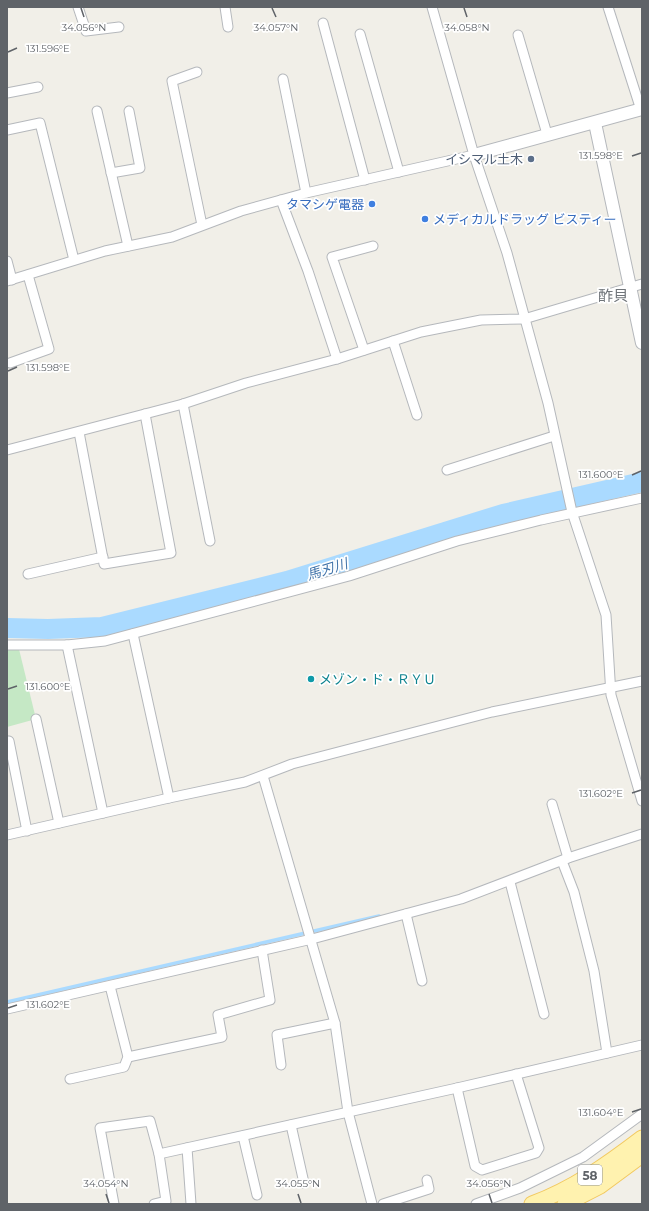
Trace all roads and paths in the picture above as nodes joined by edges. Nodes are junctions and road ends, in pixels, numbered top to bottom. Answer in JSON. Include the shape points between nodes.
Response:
{"nodes":[{"id":1,"x":78,"y":7,"type":"edge"},
{"id":2,"x":224,"y":7,"type":"edge"},
{"id":3,"x":432,"y":7,"type":"edge"},
{"id":4,"x":608,"y":7,"type":"edge"},
{"id":5,"x":323,"y":23,"type":"dead end"},
{"id":6,"x":119,"y":27,"type":"dead end"},
{"id":7,"x":228,"y":27,"type":"dead end"},
{"id":8,"x":360,"y":34,"type":"dead end"},
{"id":9,"x":518,"y":35,"type":"dead end"},
{"id":10,"x":197,"y":72,"type":"dead end"},
{"id":11,"x":283,"y":79,"type":"dead end"},
{"id":12,"x":38,"y":87,"type":"dead end"},
{"id":13,"x":7,"y":93,"type":"edge"},
{"id":14,"x":641,"y":110,"type":"edge"},
{"id":15,"x":97,"y":111,"type":"dead end"},
{"id":16,"x":129,"y":111,"type":"dead end"},
{"id":17,"x":595,"y":122,"type":"junction"},
{"id":18,"x":7,"y":130,"type":"edge"},
{"id":19,"x":548,"y":134,"type":"junction"},
{"id":20,"x":474,"y":154,"type":"junction"},
{"id":21,"x":399,"y":172,"type":"junction"},
{"id":22,"x":111,"y":173,"type":"junction"},
{"id":23,"x":365,"y":180,"type":"junction"},
{"id":24,"x":306,"y":193,"type":"junction"},
{"id":25,"x":281,"y":200,"type":"junction"},
{"id":26,"x":202,"y":225,"type":"junction"},
{"id":27,"x":128,"y":246,"type":"junction"},
{"id":28,"x":373,"y":246,"type":"dead end"},
{"id":29,"x":74,"y":260,"type":"junction"},
{"id":30,"x":7,"y":261,"type":"edge"},
{"id":31,"x":28,"y":275,"type":"junction"},
{"id":32,"x":10,"y":280,"type":"edge"},
{"id":33,"x":642,"y":284,"type":"edge"},
{"id":34,"x":630,"y":287,"type":"junction"},
{"id":35,"x":524,"y":319,"type":"junction"},
{"id":36,"x":393,"y":340,"type":"junction"},
{"id":37,"x":642,"y":343,"type":"edge"},
{"id":38,"x":364,"y":350,"type":"junction"},
{"id":39,"x":337,"y":359,"type":"junction"},
{"id":40,"x":10,"y":363,"type":"dead end"},
{"id":41,"x":183,"y":404,"type":"junction"},
{"id":42,"x":145,"y":414,"type":"junction"},
{"id":43,"x":417,"y":415,"type":"dead end"},
{"id":44,"x":79,"y":432,"type":"junction"},
{"id":45,"x":554,"y":436,"type":"junction"},
{"id":46,"x":7,"y":450,"type":"edge"},
{"id":47,"x":447,"y":470,"type":"dead end"},
{"id":48,"x":642,"y":498,"type":"edge"},
{"id":49,"x":572,"y":512,"type":"junction"},
{"id":50,"x":210,"y":541,"type":"dead end"},
{"id":51,"x":103,"y":557,"type":"junction"},
{"id":52,"x":28,"y":574,"type":"dead end"},
{"id":53,"x":133,"y":634,"type":"junction"},
{"id":54,"x":7,"y":645,"type":"edge"},
{"id":55,"x":67,"y":645,"type":"junction"},
{"id":56,"x":642,"y":681,"type":"edge"},
{"id":57,"x":611,"y":687,"type":"junction"},
{"id":58,"x":36,"y":719,"type":"dead end"},
{"id":59,"x":9,"y":741,"type":"dead end"},
{"id":60,"x":263,"y":776,"type":"junction"},
{"id":61,"x":169,"y":798,"type":"junction"},
{"id":62,"x":642,"y":801,"type":"edge"},
{"id":63,"x":552,"y":804,"type":"dead end"},
{"id":64,"x":103,"y":814,"type":"junction"},
{"id":65,"x":59,"y":823,"type":"junction"},
{"id":66,"x":27,"y":831,"type":"junction"},
{"id":67,"x":642,"y":834,"type":"edge"},
{"id":68,"x":7,"y":835,"type":"edge"},
{"id":69,"x":565,"y":859,"type":"junction"},
{"id":70,"x":510,"y":882,"type":"junction"},
{"id":71,"x":406,"y":914,"type":"junction"},
{"id":72,"x":312,"y":939,"type":"junction"},
{"id":73,"x":262,"y":950,"type":"junction"},
{"id":74,"x":422,"y":981,"type":"dead end"},
{"id":75,"x":110,"y":986,"type":"junction"},
{"id":76,"x":7,"y":1009,"type":"edge"},
{"id":77,"x":544,"y":1014,"type":"dead end"},
{"id":78,"x":335,"y":1023,"type":"junction"},
{"id":79,"x":642,"y":1045,"type":"edge"},
{"id":80,"x":607,"y":1053,"type":"junction"},
{"id":81,"x":128,"y":1057,"type":"junction"},
{"id":82,"x":281,"y":1065,"type":"dead end"},
{"id":83,"x":516,"y":1074,"type":"junction"},
{"id":84,"x":70,"y":1079,"type":"dead end"},
{"id":85,"x":457,"y":1088,"type":"junction"},
{"id":86,"x":348,"y":1112,"type":"junction"},
{"id":87,"x":642,"y":1114,"type":"edge"},
{"id":88,"x":290,"y":1125,"type":"junction"},
{"id":89,"x":243,"y":1136,"type":"junction"},
{"id":90,"x":642,"y":1138,"type":"edge"},
{"id":91,"x":187,"y":1148,"type":"junction"},
{"id":92,"x":159,"y":1154,"type":"junction"},
{"id":93,"x":642,"y":1155,"type":"edge"},
{"id":94,"x":427,"y":1180,"type":"dead end"},
{"id":95,"x":304,"y":1183,"type":"dead end"},
{"id":96,"x":257,"y":1195,"type":"dead end"},
{"id":97,"x":114,"y":1204,"type":"edge"},
{"id":98,"x":157,"y":1204,"type":"edge"},
{"id":99,"x":191,"y":1204,"type":"edge"},
{"id":100,"x":372,"y":1204,"type":"edge"},
{"id":101,"x":383,"y":1204,"type":"edge"},
{"id":102,"x":476,"y":1204,"type":"edge"},
{"id":103,"x":532,"y":1204,"type":"edge"},
{"id":104,"x":565,"y":1204,"type":"edge"}],
"edges":[{"from":1,"to":6,"type":"street","via":[[86,31]]},
{"from":2,"to":7,"type":"street"},
{"from":3,"to":20,"type":"street"},
{"from":4,"to":14,"type":"street"},
{"from":5,"to":23,"type":"street"},
{"from":8,"to":21,"type":"street"},
{"from":9,"to":19,"type":"street"},
{"from":10,"to":26,"type":"street","via":[[172,81]]},
{"from":11,"to":24,"type":"street"},
{"from":12,"to":13,"type":"street"},
{"from":14,"to":17,"type":"street"},
{"from":15,"to":22,"type":"street"},
{"from":16,"to":22,"type":"street","via":[[140,168]]},
{"from":17,"to":19,"type":"street"},
{"from":17,"to":34,"type":"street"},
{"from":18,"to":29,"type":"street","via":[[40,123]]},
{"from":19,"to":20,"type":"street"},
{"from":20,"to":21,"type":"street"},
{"from":20,"to":35,"type":"street","via":[[507,253]]},
{"from":21,"to":23,"type":"street"},
{"from":22,"to":27,"type":"street"},
{"from":23,"to":24,"type":"street"},
{"from":24,"to":25,"type":"street"},
{"from":25,"to":26,"type":"street"},
{"from":25,"to":39,"type":"street"},
{"from":26,"to":27,"type":"street","via":[[172,237]]},
{"from":27,"to":29,"type":"street"},
{"from":28,"to":38,"type":"street","via":[[332,257]]},
{"from":29,"to":31,"type":"street"},
{"from":30,"to":32,"type":"street"},
{"from":31,"to":32,"type":"street"},
{"from":31,"to":40,"type":"street","via":[[49,349]]},
{"from":33,"to":34,"type":"street"},
{"from":34,"to":35,"type":"street"},
{"from":34,"to":37,"type":"street"},
{"from":35,"to":36,"type":"street","via":[[481,320]]},
{"from":35,"to":45,"type":"street","via":[[548,403]]},
{"from":36,"to":38,"type":"street"},
{"from":36,"to":43,"type":"street"},
{"from":38,"to":39,"type":"street"},
{"from":39,"to":41,"type":"street","via":[[246,383]]},
{"from":41,"to":42,"type":"street"},
{"from":41,"to":50,"type":"street"},
{"from":42,"to":44,"type":"street"},
{"from":42,"to":51,"type":"street","via":[[171,553],[104,564]]},
{"from":44,"to":46,"type":"street"},
{"from":44,"to":51,"type":"street"},
{"from":45,"to":47,"type":"street"},
{"from":45,"to":49,"type":"street"},
{"from":48,"to":49,"type":"street"},
{"from":49,"to":53,"type":"street"},
{"from":49,"to":57,"type":"street","via":[[606,615]]},
{"from":51,"to":52,"type":"street"},
{"from":53,"to":55,"type":"street","via":[[105,641]]},
{"from":53,"to":61,"type":"street"},
{"from":54,"to":55,"type":"street"},
{"from":55,"to":64,"type":"street"},
{"from":56,"to":57,"type":"street"},
{"from":57,"to":60,"type":"street","via":[[492,712],[292,764]]},
{"from":57,"to":62,"type":"street","via":[[611,695]]},
{"from":58,"to":65,"type":"street"},
{"from":59,"to":66,"type":"street"},
{"from":60,"to":61,"type":"street"},
{"from":60,"to":72,"type":"street"},
{"from":61,"to":64,"type":"street"},
{"from":63,"to":69,"type":"street"},
{"from":64,"to":65,"type":"street"},
{"from":65,"to":66,"type":"street"},
{"from":66,"to":68,"type":"street"},
{"from":67,"to":69,"type":"street"},
{"from":69,"to":70,"type":"street"},
{"from":69,"to":80,"type":"street","via":[[594,971]]},
{"from":70,"to":71,"type":"street"},
{"from":70,"to":77,"type":"street"},
{"from":71,"to":72,"type":"street"},
{"from":71,"to":74,"type":"street"},
{"from":72,"to":73,"type":"street"},
{"from":72,"to":78,"type":"street"},
{"from":73,"to":75,"type":"street"},
{"from":73,"to":81,"type":"street","via":[[270,1000],[218,1015],[222,1037]]},
{"from":75,"to":76,"type":"street"},
{"from":75,"to":81,"type":"street"},
{"from":78,"to":82,"type":"street","via":[[277,1035]]},
{"from":78,"to":86,"type":"street"},
{"from":79,"to":80,"type":"street"},
{"from":80,"to":83,"type":"street"},
{"from":81,"to":84,"type":"street","via":[[124,1067]]},
{"from":83,"to":85,"type":"street"},
{"from":83,"to":85,"type":"street","via":[[539,1148],[536,1153],[482,1170],[475,1166]]},
{"from":85,"to":86,"type":"street"},
{"from":86,"to":88,"type":"street"},
{"from":86,"to":100,"type":"street"},
{"from":87,"to":102,"type":"street","via":[[583,1157],[520,1188]]},
{"from":88,"to":89,"type":"street"},
{"from":88,"to":95,"type":"street"},
{"from":89,"to":91,"type":"street"},
{"from":89,"to":96,"type":"street"},
{"from":90,"to":103,"type":"main road","number":"58","via":[[592,1174]]},
{"from":91,"to":92,"type":"street"},
{"from":91,"to":99,"type":"street"},
{"from":92,"to":97,"type":"street","via":[[150,1121],[100,1128]]},
{"from":92,"to":98,"type":"street","via":[[166,1201]]},
{"from":93,"to":104,"type":"main road","number":"58","via":[[600,1186]]},
{"from":94,"to":101,"type":"street","via":[[429,1189]]}]}
